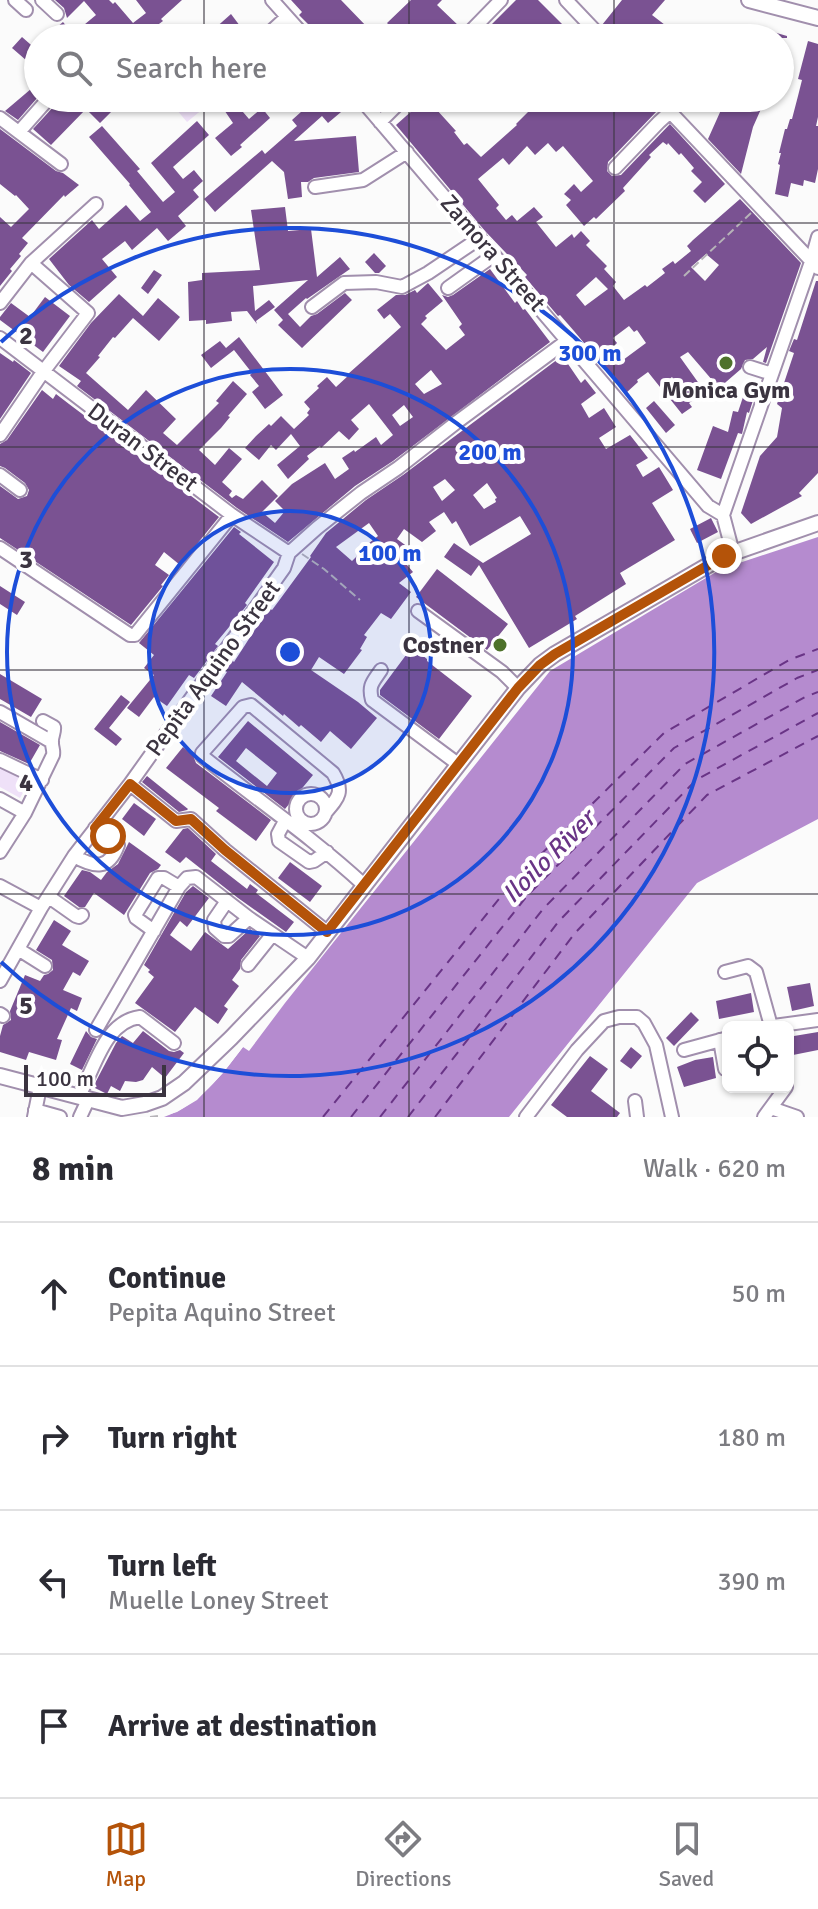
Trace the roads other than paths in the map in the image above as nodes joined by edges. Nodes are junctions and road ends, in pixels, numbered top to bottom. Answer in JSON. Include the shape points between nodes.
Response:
{"nodes":[{"id":1,"x":15,"y":0,"type":"edge"},
{"id":2,"x":42,"y":0,"type":"edge"},
{"id":3,"x":272,"y":0,"type":"edge"},
{"id":4,"x":501,"y":0,"type":"edge"},
{"id":5,"x":566,"y":0,"type":"edge"},
{"id":6,"x":749,"y":0,"type":"edge"},
{"id":7,"x":26,"y":10,"type":"dead end"},
{"id":8,"x":57,"y":14,"type":"dead end"},
{"id":9,"x":287,"y":17,"type":"junction"},
{"id":10,"x":818,"y":18,"type":"edge"},
{"id":11,"x":279,"y":24,"type":"edge"},
{"id":12,"x":293,"y":24,"type":"edge"},
{"id":13,"x":478,"y":24,"type":"edge"},
{"id":14,"x":589,"y":24,"type":"edge"},
{"id":15,"x":37,"y":112,"type":"edge"},
{"id":16,"x":372,"y":112,"type":"edge"},
{"id":17,"x":390,"y":112,"type":"edge"},
{"id":18,"x":670,"y":112,"type":"joint"},
{"id":19,"x":0,"y":118,"type":"edge"},
{"id":20,"x":380,"y":122,"type":"junction"},
{"id":21,"x":19,"y":132,"type":"junction"},
{"id":22,"x":407,"y":152,"type":"junction"},
{"id":23,"x":61,"y":164,"type":"dead end"},
{"id":24,"x":615,"y":168,"type":"dead end"},
{"id":25,"x":315,"y":187,"type":"dead end"},
{"id":26,"x":96,"y":204,"type":"dead end"},
{"id":27,"x":818,"y":237,"type":"edge"},
{"id":28,"x":480,"y":238,"type":"junction"},
{"id":29,"x":494,"y":255,"type":"junction"},
{"id":30,"x":31,"y":263,"type":"junction"},
{"id":31,"x":815,"y":265,"type":"edge"},
{"id":32,"x":448,"y":288,"type":"dead end"},
{"id":33,"x":0,"y":303,"type":"edge"},
{"id":34,"x":312,"y":307,"type":"dead end"},
{"id":35,"x":0,"y":338,"type":"edge"},
{"id":36,"x":568,"y":340,"type":"junction"},
{"id":37,"x":750,"y":367,"type":"dead end"},
{"id":38,"x":43,"y":372,"type":"junction"},
{"id":39,"x":772,"y":374,"type":"junction"},
{"id":40,"x":0,"y":435,"type":"edge"},
{"id":41,"x":0,"y":475,"type":"edge"},
{"id":42,"x":20,"y":490,"type":"dead end"},
{"id":43,"x":232,"y":515,"type":"junction"},
{"id":44,"x":723,"y":515,"type":"junction"},
{"id":45,"x":818,"y":523,"type":"edge"},
{"id":46,"x":0,"y":548,"type":"edge"},
{"id":47,"x":292,"y":551,"type":"junction"},
{"id":48,"x":733,"y":553,"type":"junction"},
{"id":49,"x":418,"y":611,"type":"dead end"},
{"id":50,"x":381,"y":670,"type":"dead end"},
{"id":51,"x":518,"y":688,"type":"junction"},
{"id":52,"x":0,"y":712,"type":"edge"},
{"id":53,"x":43,"y":721,"type":"dead end"},
{"id":54,"x":52,"y":742,"type":"junction"},
{"id":55,"x":0,"y":760,"type":"edge"},
{"id":56,"x":458,"y":764,"type":"junction"},
{"id":57,"x":42,"y":780,"type":"junction"},
{"id":58,"x":130,"y":784,"type":"junction"},
{"id":59,"x":0,"y":799,"type":"edge"},
{"id":60,"x":25,"y":813,"type":"junction"},
{"id":61,"x":285,"y":821,"type":"junction"},
{"id":62,"x":95,"y":828,"type":"junction"},
{"id":63,"x":310,"y":838,"type":"junction"},
{"id":64,"x":0,"y":852,"type":"edge"},
{"id":65,"x":327,"y":852,"type":"junction"},
{"id":66,"x":74,"y":856,"type":"junction"},
{"id":67,"x":364,"y":885,"type":"junction"},
{"id":68,"x":0,"y":886,"type":"edge"},
{"id":69,"x":179,"y":887,"type":"junction"},
{"id":70,"x":227,"y":901,"type":"junction"},
{"id":71,"x":45,"y":903,"type":"junction"},
{"id":72,"x":82,"y":915,"type":"dead end"},
{"id":73,"x":249,"y":918,"type":"junction"},
{"id":74,"x":154,"y":931,"type":"junction"},
{"id":75,"x":327,"y":932,"type":"junction"},
{"id":76,"x":272,"y":935,"type":"junction"},
{"id":77,"x":18,"y":949,"type":"junction"},
{"id":78,"x":308,"y":958,"type":"junction"},
{"id":79,"x":248,"y":965,"type":"dead end"},
{"id":80,"x":45,"y":966,"type":"dead end"},
{"id":81,"x":725,"y":972,"type":"dead end"},
{"id":82,"x":0,"y":981,"type":"edge"},
{"id":83,"x":818,"y":1020,"type":"edge"},
{"id":84,"x":768,"y":1021,"type":"edge"},
{"id":85,"x":794,"y":1023,"type":"edge"},
{"id":86,"x":96,"y":1030,"type":"dead end"},
{"id":87,"x":722,"y":1040,"type":"edge"},
{"id":88,"x":174,"y":1043,"type":"dead end"},
{"id":89,"x":684,"y":1050,"type":"dead end"},
{"id":90,"x":0,"y":1076,"type":"edge"},
{"id":91,"x":40,"y":1087,"type":"junction"},
{"id":92,"x":782,"y":1093,"type":"edge"},
{"id":93,"x":83,"y":1098,"type":"junction"},
{"id":94,"x":635,"y":1101,"type":"dead end"},
{"id":95,"x":113,"y":1112,"type":"edge"},
{"id":96,"x":768,"y":1112,"type":"edge"},
{"id":97,"x":34,"y":1113,"type":"edge"},
{"id":98,"x":60,"y":1117,"type":"edge"},
{"id":99,"x":80,"y":1117,"type":"edge"},
{"id":100,"x":526,"y":1117,"type":"edge"},
{"id":101,"x":637,"y":1117,"type":"edge"},
{"id":102,"x":672,"y":1117,"type":"edge"},
{"id":103,"x":797,"y":1117,"type":"edge"}],
"edges":[{"from":1,"to":7,"type":"street"},
{"from":2,"to":8,"type":"street"},
{"from":3,"to":9,"type":"street"},
{"from":4,"to":13,"type":"street"},
{"from":5,"to":14,"type":"street"},
{"from":6,"to":10,"type":"main road"},
{"from":9,"to":11,"type":"street"},
{"from":9,"to":12,"type":"street"},
{"from":15,"to":21,"type":"street"},
{"from":16,"to":20,"type":"street","name":"Zamora Street"},
{"from":17,"to":20,"type":"street"},
{"from":18,"to":24,"type":"street"},
{"from":18,"to":31,"type":"street"},
{"from":19,"to":21,"type":"street"},
{"from":20,"to":22,"type":"street","name":"Zamora Street"},
{"from":21,"to":23,"type":"street"},
{"from":22,"to":25,"type":"street","via":[[363,180]]},
{"from":22,"to":28,"type":"street","name":"Zamora Street"},
{"from":26,"to":30,"type":"street"},
{"from":27,"to":31,"type":"street"},
{"from":28,"to":29,"type":"street","name":"Zamora Street"},
{"from":28,"to":34,"type":"street","via":[[402,287],[344,283]]},
{"from":29,"to":32,"type":"street"},
{"from":29,"to":36,"type":"street","name":"Zamora Street"},
{"from":30,"to":33,"type":"street"},
{"from":30,"to":38,"type":"street","via":[[88,313]]},
{"from":31,"to":39,"type":"street"},
{"from":35,"to":38,"type":"street","name":"Duran Street"},
{"from":36,"to":44,"type":"street","name":"Zamora Street","via":[[708,506]]},
{"from":36,"to":47,"type":"street","via":[[361,493]]},
{"from":37,"to":39,"type":"street"},
{"from":38,"to":40,"type":"street"},
{"from":38,"to":43,"type":"street","name":"Duran Street"},
{"from":39,"to":44,"type":"street"},
{"from":41,"to":42,"type":"street"},
{"from":43,"to":46,"type":"street","via":[[135,635]]},
{"from":43,"to":47,"type":"street","name":"Duran Street"},
{"from":44,"to":48,"type":"street"},
{"from":45,"to":48,"type":"main road"},
{"from":47,"to":58,"type":"street","name":"Pepita Aquino Street"},
{"from":48,"to":51,"type":"main road","via":[[555,654]]},
{"from":49,"to":51,"type":"street"},
{"from":50,"to":56,"type":"street","via":[[370,690],[372,700]]},
{"from":51,"to":56,"type":"main road"},
{"from":52,"to":54,"type":"street"},
{"from":53,"to":54,"type":"street","via":[[54,727]]},
{"from":54,"to":57,"type":"street","via":[[53,755]]},
{"from":55,"to":57,"type":"street"},
{"from":56,"to":67,"type":"main road"},
{"from":57,"to":60,"type":"street"},
{"from":58,"to":62,"type":"street","name":"Pepita Aquino Street"},
{"from":58,"to":75,"type":"street","via":[[176,821],[191,819]]},
{"from":59,"to":60,"type":"street"},
{"from":60,"to":64,"type":"street"},
{"from":61,"to":63,"type":"street"},
{"from":61,"to":63,"type":"street","via":[[202,756],[247,705],[340,784]]},
{"from":61,"to":65,"type":"street","via":[[279,841],[309,862]]},
{"from":62,"to":66,"type":"street","name":"Pepita Aquino Street"},
{"from":62,"to":66,"type":"street","via":[[115,839],[118,845],[111,859],[99,865]]},
{"from":63,"to":65,"type":"street"},
{"from":65,"to":67,"type":"street"},
{"from":66,"to":71,"type":"street","name":"Pepita Aquino Street"},
{"from":67,"to":75,"type":"main road"},
{"from":68,"to":71,"type":"street"},
{"from":69,"to":70,"type":"street","via":[[196,877]]},
{"from":69,"to":74,"type":"street"},
{"from":69,"to":74,"type":"street","via":[[158,878],[135,915]]},
{"from":70,"to":73,"type":"street"},
{"from":70,"to":73,"type":"street","via":[[214,920],[224,936]]},
{"from":71,"to":72,"type":"street"},
{"from":71,"to":77,"type":"street","name":"Pepita Aquino Street"},
{"from":73,"to":76,"type":"street"},
{"from":74,"to":86,"type":"street"},
{"from":75,"to":78,"type":"main road"},
{"from":76,"to":78,"type":"street"},
{"from":76,"to":79,"type":"street"},
{"from":77,"to":80,"type":"street"},
{"from":77,"to":82,"type":"street","name":"Pepita Aquino Street"},
{"from":78,"to":95,"type":"main road","via":[[184,1083],[162,1098]]},
{"from":81,"to":84,"type":"street","via":[[748,966],[756,972]]},
{"from":83,"to":85,"type":"street"},
{"from":87,"to":89,"type":"street"},
{"from":88,"to":93,"type":"street","via":[[140,1017],[128,1019],[109,1037]]},
{"from":90,"to":91,"type":"main road"},
{"from":91,"to":93,"type":"main road"},
{"from":91,"to":97,"type":"street"},
{"from":92,"to":96,"type":"street"},
{"from":93,"to":95,"type":"main road"},
{"from":93,"to":99,"type":"street"},
{"from":94,"to":101,"type":"street"},
{"from":96,"to":103,"type":"street"},
{"from":97,"to":98,"type":"street"},
{"from":100,"to":102,"type":"street","via":[[604,1021],[637,1017],[656,1045]]}]}
